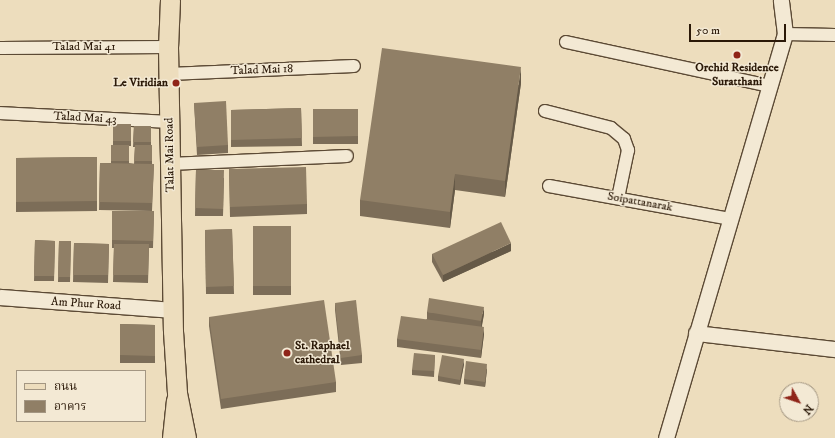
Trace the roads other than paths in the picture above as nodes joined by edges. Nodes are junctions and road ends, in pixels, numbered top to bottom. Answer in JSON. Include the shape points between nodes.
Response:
{"nodes":[{"id":1,"x":170,"y":0,"type":"edge"},
{"id":2,"x":781,"y":0,"type":"edge"},
{"id":3,"x":785,"y":34,"type":"junction"},
{"id":4,"x":835,"y":35,"type":"edge"},
{"id":5,"x":566,"y":42,"type":"dead end"},
{"id":6,"x":168,"y":47,"type":"junction"},
{"id":7,"x":0,"y":48,"type":"edge"},
{"id":8,"x":354,"y":66,"type":"dead end"},
{"id":9,"x":169,"y":74,"type":"junction"},
{"id":10,"x":770,"y":86,"type":"junction"},
{"id":11,"x":545,"y":111,"type":"dead end"},
{"id":12,"x":0,"y":114,"type":"edge"},
{"id":13,"x":169,"y":122,"type":"junction"},
{"id":14,"x":347,"y":156,"type":"dead end"},
{"id":15,"x":170,"y":164,"type":"junction"},
{"id":16,"x":549,"y":186,"type":"dead end"},
{"id":17,"x":618,"y":198,"type":"junction"},
{"id":18,"x":731,"y":219,"type":"junction"},
{"id":19,"x":0,"y":297,"type":"edge"},
{"id":20,"x":172,"y":310,"type":"junction"},
{"id":21,"x":696,"y":333,"type":"junction"},
{"id":22,"x":835,"y":349,"type":"edge"},
{"id":23,"x":177,"y":393,"type":"junction"},
{"id":24,"x":172,"y":438,"type":"edge"},
{"id":25,"x":186,"y":438,"type":"edge"},
{"id":26,"x":666,"y":438,"type":"edge"}],
"edges":[{"from":1,"to":6,"type":"main road","name":"Talat Mai Road"},
{"from":2,"to":3,"type":"street"},
{"from":3,"to":4,"type":"street"},
{"from":3,"to":10,"type":"street"},
{"from":5,"to":10,"type":"street"},
{"from":6,"to":7,"type":"street","name":"Talad Mai 41"},
{"from":6,"to":9,"type":"main road","name":"Talat Mai Road"},
{"from":8,"to":9,"type":"street","name":"Talad Mai 18"},
{"from":9,"to":13,"type":"main road","name":"Talat Mai Road"},
{"from":10,"to":18,"type":"street"},
{"from":11,"to":17,"type":"street","via":[[611,128],[624,139],[628,150]]},
{"from":12,"to":13,"type":"street","name":"Talad Mai 43"},
{"from":13,"to":15,"type":"main road","name":"Talat Mai Road"},
{"from":14,"to":15,"type":"street"},
{"from":15,"to":20,"type":"main road","name":"Talat Mai Road"},
{"from":16,"to":17,"type":"street","name":"Soipattanarak"},
{"from":17,"to":18,"type":"street","name":"Soipattanarak"},
{"from":18,"to":21,"type":"street"},
{"from":19,"to":20,"type":"street","name":"Am Phur Road"},
{"from":20,"to":23,"type":"main road","name":"Talat Mai Road"},
{"from":21,"to":22,"type":"street"},
{"from":21,"to":26,"type":"street"},
{"from":23,"to":24,"type":"main road"},
{"from":23,"to":25,"type":"main road"}]}
